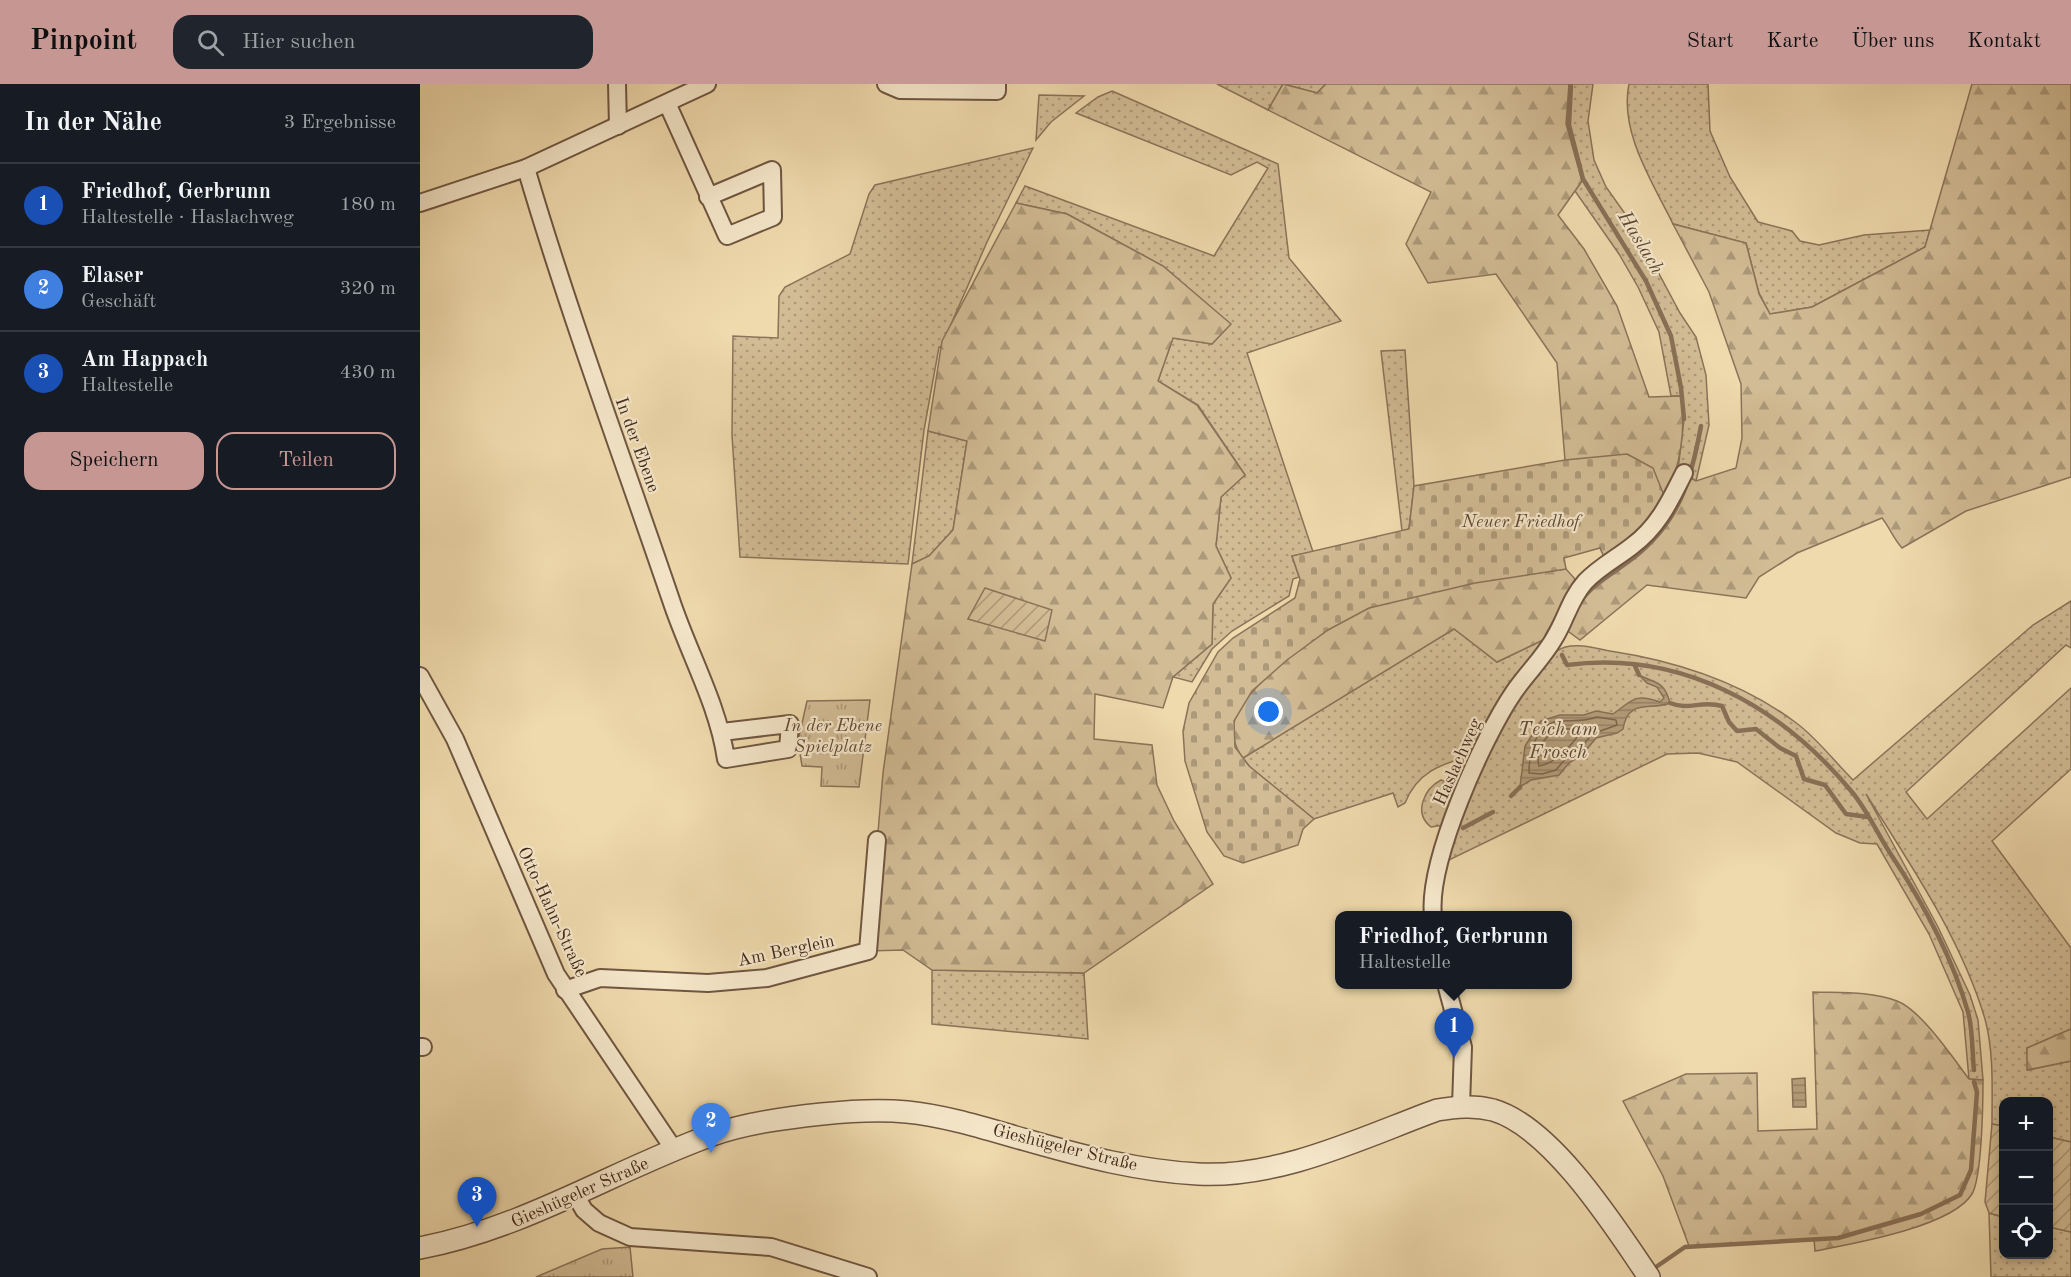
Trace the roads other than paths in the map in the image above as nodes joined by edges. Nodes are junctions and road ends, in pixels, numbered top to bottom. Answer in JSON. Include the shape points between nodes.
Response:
{"nodes":[{"id":1,"x":617,"y":84,"type":"edge"},
{"id":2,"x":707,"y":84,"type":"edge"},
{"id":3,"x":886,"y":84,"type":"edge"},
{"id":4,"x":997,"y":84,"type":"edge"},
{"id":5,"x":667,"y":103,"type":"junction"},
{"id":6,"x":618,"y":126,"type":"junction"},
{"id":7,"x":526,"y":168,"type":"junction"},
{"id":8,"x":708,"y":197,"type":"junction"},
{"id":9,"x":420,"y":203,"type":"edge"},
{"id":10,"x":1684,"y":473,"type":"dead end"},
{"id":11,"x":420,"y":676,"type":"edge"},
{"id":12,"x":426,"y":702,"type":"edge"},
{"id":13,"x":722,"y":732,"type":"dead end"},
{"id":14,"x":877,"y":840,"type":"dead end"},
{"id":15,"x":1433,"y":911,"type":"edge"},
{"id":16,"x":1447,"y":989,"type":"edge"},
{"id":17,"x":565,"y":990,"type":"junction"},
{"id":18,"x":1461,"y":1106,"type":"junction"},
{"id":19,"x":675,"y":1151,"type":"junction"},
{"id":20,"x":576,"y":1196,"type":"junction"},
{"id":21,"x":420,"y":1248,"type":"edge"},
{"id":22,"x":1646,"y":1272,"type":"edge"},
{"id":23,"x":868,"y":1277,"type":"edge"}],
"edges":[{"from":1,"to":6,"type":"street"},
{"from":2,"to":5,"type":"street"},
{"from":3,"to":4,"type":"street","via":[[900,90],[997,91]]},
{"from":5,"to":6,"type":"street"},
{"from":5,"to":8,"type":"street"},
{"from":6,"to":7,"type":"street"},
{"from":7,"to":9,"type":"street"},
{"from":7,"to":13,"type":"street","name":"In der Ebene","via":[[611,433],[684,639]]},
{"from":8,"to":8,"type":"street","via":[[727,236],[773,217],[772,170]]},
{"from":10,"to":15,"type":"street","name":"Haslachweg","via":[[1650,531],[1598,570],[1577,592],[1556,637],[1513,693],[1479,758],[1442,849]]},
{"from":11,"to":12,"type":"street","name":"Otto-Hahn-Straße"},
{"from":12,"to":17,"type":"street","name":"Otto-Hahn-Straße","via":[[455,739]]},
{"from":14,"to":17,"type":"street","name":"Am Berglein","via":[[868,951],[799,972],[756,980],[708,983],[600,978]]},
{"from":16,"to":18,"type":"street","via":[[1463,1047]]},
{"from":17,"to":19,"type":"street","name":"Otto-Hahn-Straße"},
{"from":18,"to":19,"type":"street","name":"Gieshügeler Straße","via":[[1437,1110],[1291,1164],[1240,1172],[1200,1174],[1105,1161],[942,1118],[872,1110],[764,1122],[714,1135]]},
{"from":18,"to":22,"type":"street","name":"Gieshügeler Straße","via":[[1502,1114],[1520,1122],[1539,1139],[1603,1210]]},
{"from":19,"to":20,"type":"street","name":"Gieshügeler Straße"},
{"from":20,"to":21,"type":"street","name":"Gieshügeler Straße","via":[[497,1228]]},
{"from":20,"to":23,"type":"street","via":[[584,1210],[599,1222],[630,1237],[771,1247]]}]}
